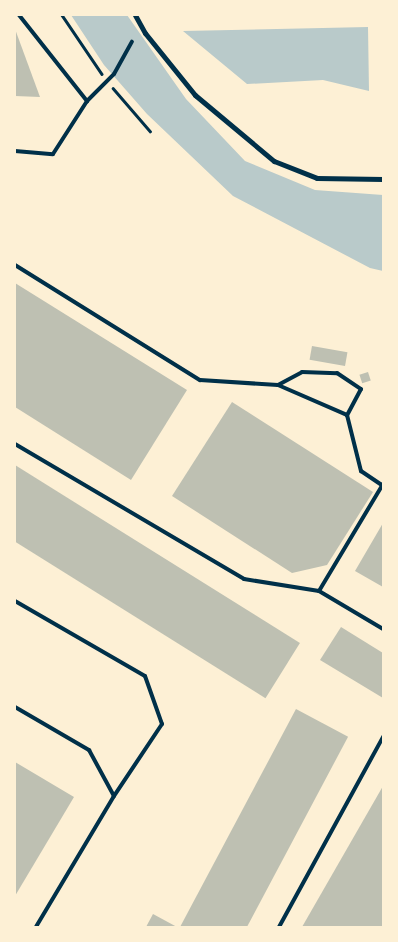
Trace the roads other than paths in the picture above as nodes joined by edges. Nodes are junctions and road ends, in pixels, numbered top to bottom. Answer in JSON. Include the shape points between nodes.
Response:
{"nodes":[{"id":1,"x":19,"y":15,"type":"edge"},
{"id":2,"x":135,"y":15,"type":"edge"},
{"id":3,"x":132,"y":42,"type":"dead end"},
{"id":4,"x":88,"y":101,"type":"junction"},
{"id":5,"x":15,"y":151,"type":"edge"},
{"id":6,"x":383,"y":179,"type":"edge"},
{"id":7,"x":15,"y":265,"type":"edge"},
{"id":8,"x":278,"y":385,"type":"junction"},
{"id":9,"x":347,"y":415,"type":"junction"},
{"id":10,"x":15,"y":444,"type":"edge"},
{"id":11,"x":382,"y":484,"type":"edge"},
{"id":12,"x":319,"y":591,"type":"junction"},
{"id":13,"x":15,"y":601,"type":"edge"},
{"id":14,"x":383,"y":629,"type":"edge"},
{"id":15,"x":15,"y":707,"type":"edge"},
{"id":16,"x":383,"y":737,"type":"edge"},
{"id":17,"x":114,"y":796,"type":"junction"},
{"id":18,"x":36,"y":927,"type":"edge"},
{"id":19,"x":279,"y":927,"type":"edge"}],
"edges":[{"from":1,"to":4,"type":"lane"},
{"from":2,"to":6,"type":"street","via":[[145,33],[195,95],[274,161],[317,178]]},
{"from":3,"to":4,"type":"lane","via":[[114,74]]},
{"from":4,"to":5,"type":"lane","via":[[53,154]]},
{"from":7,"to":8,"type":"lane","via":[[200,380]]},
{"from":8,"to":9,"type":"lane"},
{"from":8,"to":9,"type":"lane","via":[[302,372],[337,373],[360,389]]},
{"from":9,"to":11,"type":"lane","via":[[360,471]]},
{"from":10,"to":12,"type":"lane","via":[[244,579]]},
{"from":11,"to":12,"type":"lane"},
{"from":12,"to":14,"type":"lane"},
{"from":13,"to":17,"type":"lane","via":[[145,676],[162,724]]},
{"from":15,"to":17,"type":"lane","via":[[89,750]]},
{"from":16,"to":19,"type":"lane"},
{"from":17,"to":18,"type":"lane"}]}
